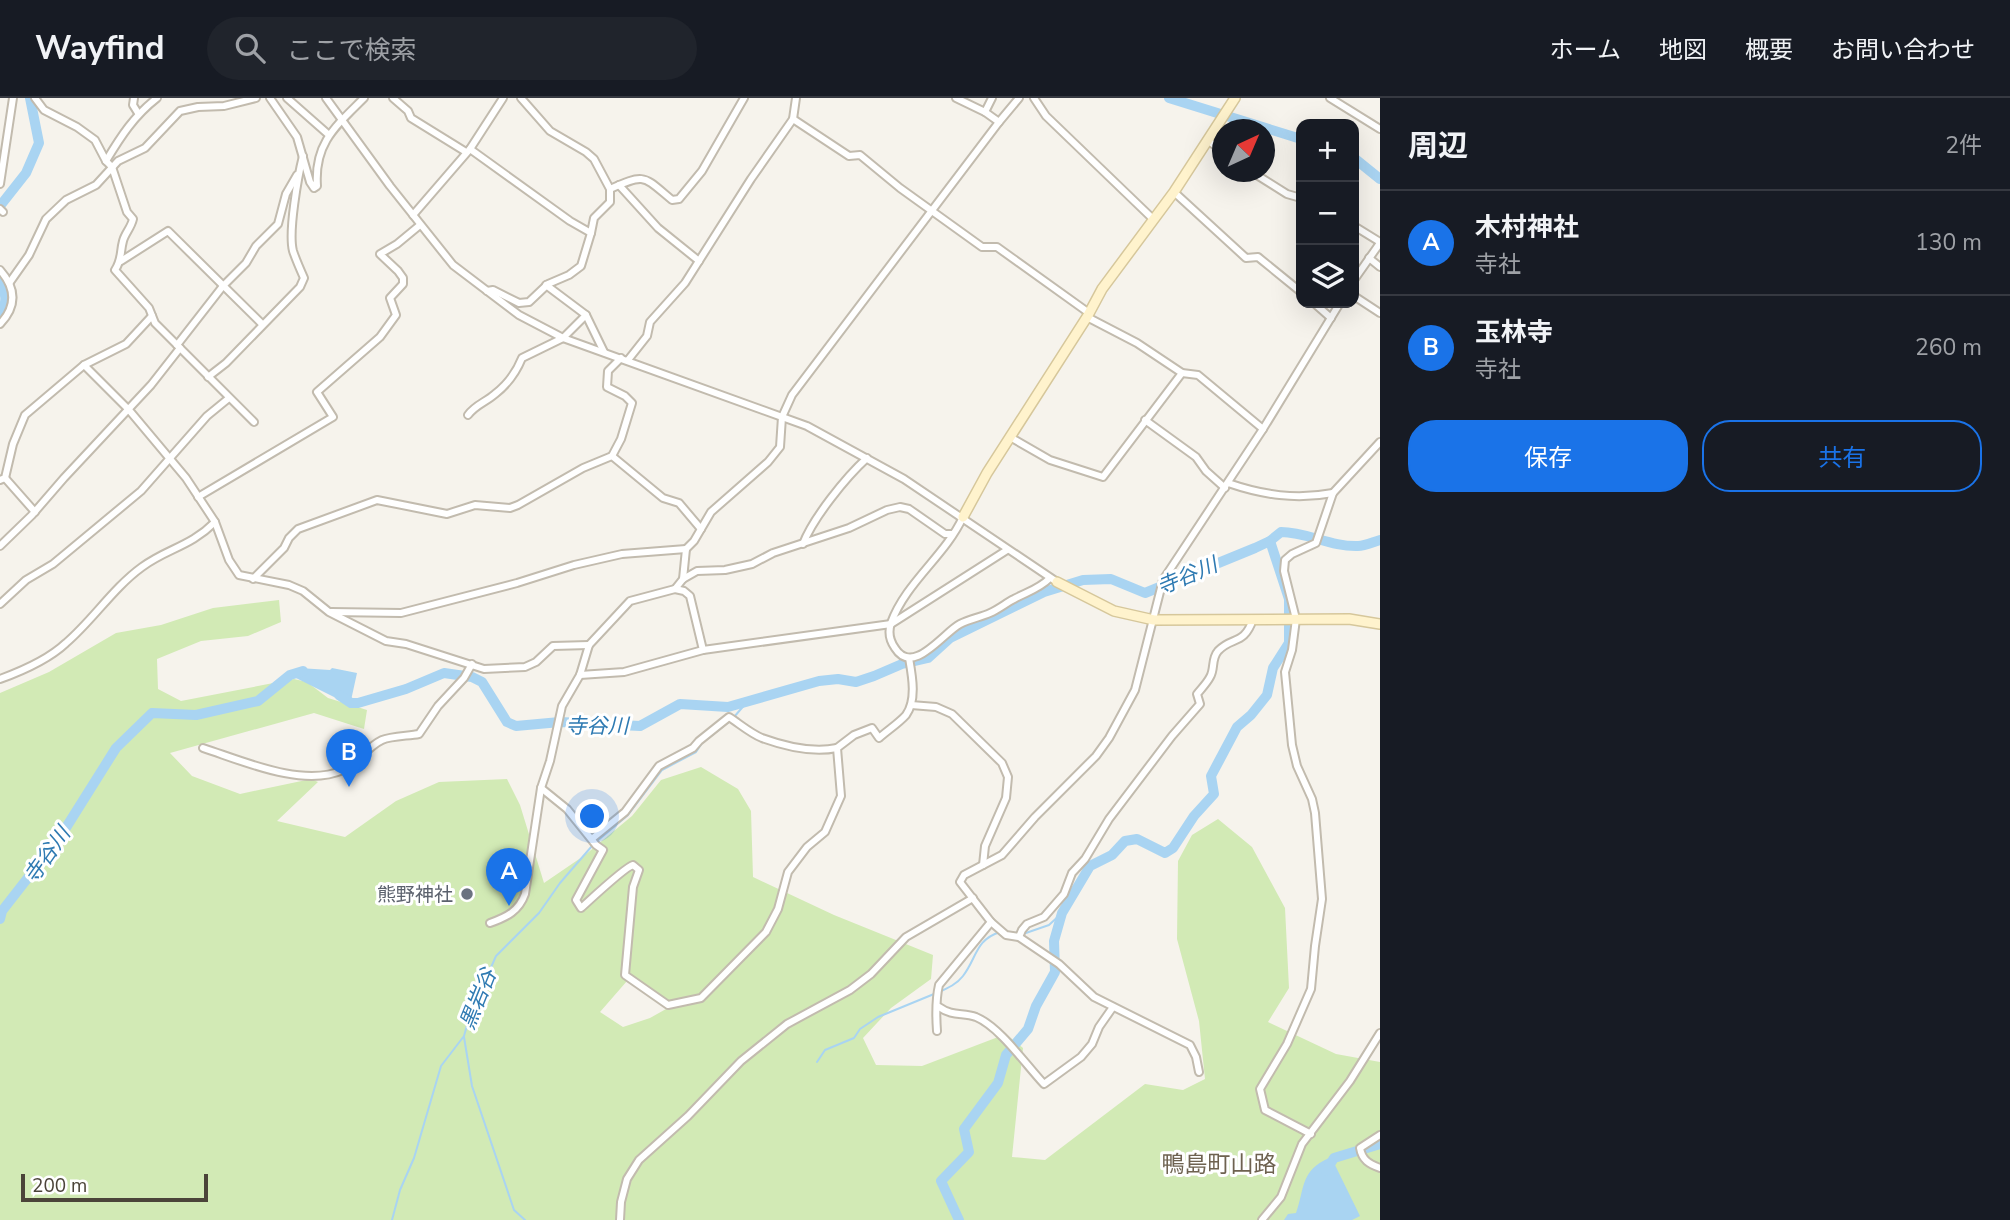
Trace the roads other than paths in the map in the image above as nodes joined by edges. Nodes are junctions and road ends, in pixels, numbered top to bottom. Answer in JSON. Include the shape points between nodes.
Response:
{"nodes":[{"id":1,"x":13,"y":98,"type":"edge"},
{"id":2,"x":35,"y":98,"type":"edge"},
{"id":3,"x":134,"y":98,"type":"edge"},
{"id":4,"x":157,"y":98,"type":"edge"},
{"id":5,"x":256,"y":98,"type":"edge"},
{"id":6,"x":270,"y":98,"type":"edge"},
{"id":7,"x":287,"y":98,"type":"edge"},
{"id":8,"x":326,"y":98,"type":"edge"},
{"id":9,"x":364,"y":98,"type":"edge"},
{"id":10,"x":393,"y":98,"type":"edge"},
{"id":11,"x":503,"y":98,"type":"edge"},
{"id":12,"x":521,"y":98,"type":"edge"},
{"id":13,"x":744,"y":98,"type":"edge"},
{"id":14,"x":796,"y":98,"type":"edge"},
{"id":15,"x":956,"y":98,"type":"edge"},
{"id":16,"x":992,"y":98,"type":"edge"},
{"id":17,"x":1019,"y":98,"type":"edge"},
{"id":18,"x":1034,"y":98,"type":"edge"},
{"id":19,"x":1235,"y":98,"type":"edge"},
{"id":20,"x":1330,"y":98,"type":"edge"},
{"id":21,"x":985,"y":112,"type":"junction"},
{"id":22,"x":138,"y":113,"type":"junction"},
{"id":23,"x":793,"y":119,"type":"junction"},
{"id":24,"x":343,"y":120,"type":"junction"},
{"id":25,"x":999,"y":122,"type":"junction"},
{"id":26,"x":1380,"y":130,"type":"edge"},
{"id":27,"x":329,"y":135,"type":"junction"},
{"id":28,"x":1207,"y":140,"type":"junction"},
{"id":29,"x":1212,"y":143,"type":"edge"},
{"id":30,"x":468,"y":150,"type":"junction"},
{"id":31,"x":303,"y":156,"type":"junction"},
{"id":32,"x":106,"y":161,"type":"junction"},
{"id":33,"x":112,"y":167,"type":"junction"},
{"id":34,"x":298,"y":173,"type":"junction"},
{"id":35,"x":1268,"y":182,"type":"edge"},
{"id":36,"x":0,"y":184,"type":"edge"},
{"id":37,"x":619,"y":185,"type":"junction"},
{"id":38,"x":610,"y":189,"type":"junction"},
{"id":39,"x":1174,"y":192,"type":"junction"},
{"id":40,"x":1296,"y":197,"type":"edge"},
{"id":41,"x":933,"y":210,"type":"junction"},
{"id":42,"x":413,"y":215,"type":"junction"},
{"id":43,"x":1153,"y":219,"type":"junction"},
{"id":44,"x":420,"y":225,"type":"junction"},
{"id":45,"x":1359,"y":229,"type":"edge"},
{"id":46,"x":591,"y":233,"type":"junction"},
{"id":47,"x":1380,"y":243,"type":"edge"},
{"id":48,"x":1369,"y":258,"type":"junction"},
{"id":49,"x":121,"y":261,"type":"junction"},
{"id":50,"x":699,"y":261,"type":"junction"},
{"id":51,"x":1380,"y":267,"type":"edge"},
{"id":52,"x":0,"y":270,"type":"edge"},
{"id":53,"x":1359,"y":273,"type":"edge"},
{"id":54,"x":10,"y":282,"type":"junction"},
{"id":55,"x":546,"y":285,"type":"junction"},
{"id":56,"x":223,"y":286,"type":"junction"},
{"id":57,"x":1296,"y":288,"type":"edge"},
{"id":58,"x":486,"y":291,"type":"junction"},
{"id":59,"x":1359,"y":299,"type":"edge"},
{"id":60,"x":1320,"y":308,"type":"edge"},
{"id":61,"x":1337,"y":308,"type":"edge"},
{"id":62,"x":1380,"y":313,"type":"edge"},
{"id":63,"x":1088,"y":315,"type":"junction"},
{"id":64,"x":152,"y":316,"type":"junction"},
{"id":65,"x":586,"y":316,"type":"junction"},
{"id":66,"x":1331,"y":318,"type":"junction"},
{"id":67,"x":0,"y":324,"type":"edge"},
{"id":68,"x":262,"y":324,"type":"junction"},
{"id":69,"x":563,"y":338,"type":"junction"},
{"id":70,"x":179,"y":347,"type":"junction"},
{"id":71,"x":604,"y":352,"type":"junction"},
{"id":72,"x":625,"y":359,"type":"junction"},
{"id":73,"x":84,"y":365,"type":"junction"},
{"id":74,"x":1182,"y":373,"type":"junction"},
{"id":75,"x":208,"y":377,"type":"junction"},
{"id":76,"x":229,"y":398,"type":"junction"},
{"id":77,"x":129,"y":410,"type":"junction"},
{"id":78,"x":468,"y":415,"type":"dead end"},
{"id":79,"x":782,"y":417,"type":"junction"},
{"id":80,"x":1145,"y":420,"type":"junction"},
{"id":81,"x":254,"y":422,"type":"dead end"},
{"id":82,"x":1264,"y":429,"type":"junction"},
{"id":83,"x":1010,"y":437,"type":"junction"},
{"id":84,"x":1380,"y":442,"type":"edge"},
{"id":85,"x":612,"y":456,"type":"junction"},
{"id":86,"x":867,"y":458,"type":"junction"},
{"id":87,"x":169,"y":460,"type":"junction"},
{"id":88,"x":3,"y":479,"type":"edge"},
{"id":89,"x":1226,"y":485,"type":"junction"},
{"id":90,"x":1333,"y":493,"type":"junction"},
{"id":91,"x":198,"y":497,"type":"junction"},
{"id":92,"x":35,"y":512,"type":"junction"},
{"id":93,"x":963,"y":517,"type":"junction"},
{"id":94,"x":215,"y":522,"type":"junction"},
{"id":95,"x":701,"y":528,"type":"junction"},
{"id":96,"x":952,"y":534,"type":"junction"},
{"id":97,"x":803,"y":544,"type":"junction"},
{"id":98,"x":0,"y":546,"type":"edge"},
{"id":99,"x":686,"y":549,"type":"junction"},
{"id":100,"x":1007,"y":550,"type":"junction"},
{"id":101,"x":253,"y":579,"type":"junction"},
{"id":102,"x":682,"y":579,"type":"junction"},
{"id":103,"x":1053,"y":580,"type":"junction"},
{"id":104,"x":675,"y":589,"type":"junction"},
{"id":105,"x":0,"y":604,"type":"edge"},
{"id":106,"x":329,"y":612,"type":"junction"},
{"id":107,"x":1253,"y":619,"type":"junction"},
{"id":108,"x":1291,"y":619,"type":"junction"},
{"id":109,"x":1154,"y":620,"type":"junction"},
{"id":110,"x":891,"y":624,"type":"junction"},
{"id":111,"x":1380,"y":624,"type":"edge"},
{"id":112,"x":589,"y":645,"type":"junction"},
{"id":113,"x":703,"y":650,"type":"junction"},
{"id":114,"x":909,"y":658,"type":"junction"},
{"id":115,"x":472,"y":664,"type":"junction"},
{"id":116,"x":580,"y":675,"type":"junction"},
{"id":117,"x":0,"y":679,"type":"edge"},
{"id":118,"x":911,"y":705,"type":"junction"},
{"id":119,"x":203,"y":748,"type":"dead end"},
{"id":120,"x":837,"y":748,"type":"junction"},
{"id":121,"x":541,"y":788,"type":"junction"},
{"id":122,"x":594,"y":841,"type":"junction"},
{"id":123,"x":983,"y":865,"type":"junction"},
{"id":124,"x":973,"y":898,"type":"junction"},
{"id":125,"x":991,"y":922,"type":"junction"},
{"id":126,"x":490,"y":923,"type":"dead end"},
{"id":127,"x":1020,"y":934,"type":"junction"},
{"id":128,"x":939,"y":1007,"type":"junction"},
{"id":129,"x":1113,"y":1007,"type":"junction"},
{"id":130,"x":937,"y":1031,"type":"dead end"},
{"id":131,"x":1380,"y":1033,"type":"edge"},
{"id":132,"x":1199,"y":1072,"type":"dead end"},
{"id":133,"x":1311,"y":1134,"type":"junction"},
{"id":134,"x":1380,"y":1135,"type":"edge"},
{"id":135,"x":1380,"y":1168,"type":"edge"},
{"id":136,"x":620,"y":1220,"type":"edge"},
{"id":137,"x":1262,"y":1220,"type":"edge"}],
"edges":[{"from":1,"to":36,"type":"street"},
{"from":2,"to":32,"type":"street","via":[[44,110],[89,134]]},
{"from":3,"to":22,"type":"street"},
{"from":4,"to":22,"type":"street"},
{"from":5,"to":33,"type":"street","via":[[180,111],[145,149]]},
{"from":6,"to":31,"type":"street","via":[[297,137]]},
{"from":7,"to":27,"type":"street"},
{"from":8,"to":24,"type":"street"},
{"from":9,"to":24,"type":"street"},
{"from":10,"to":30,"type":"street","via":[[411,118]]},
{"from":11,"to":30,"type":"street"},
{"from":12,"to":38,"type":"street","via":[[550,131],[594,159]]},
{"from":13,"to":37,"type":"street","via":[[702,171],[679,200],[639,177]]},
{"from":14,"to":23,"type":"street"},
{"from":15,"to":21,"type":"street"},
{"from":16,"to":21,"type":"street"},
{"from":17,"to":25,"type":"street"},
{"from":18,"to":43,"type":"street","via":[[1046,116]]},
{"from":19,"to":28,"type":"street"},
{"from":20,"to":26,"type":"street"},
{"from":21,"to":25,"type":"street"},
{"from":22,"to":32,"type":"street"},
{"from":23,"to":41,"type":"street","via":[[849,156],[860,155]]},
{"from":23,"to":50,"type":"street"},
{"from":24,"to":27,"type":"street"},
{"from":24,"to":42,"type":"street"},
{"from":25,"to":41,"type":"street"},
{"from":27,"to":31,"type":"street","via":[[317,161],[314,188]]},
{"from":28,"to":29,"type":"street"},
{"from":28,"to":39,"type":"street"},
{"from":30,"to":42,"type":"street"},
{"from":30,"to":46,"type":"street"},
{"from":31,"to":34,"type":"street"},
{"from":32,"to":33,"type":"street"},
{"from":33,"to":49,"type":"street","via":[[132,219],[123,239]]},
{"from":33,"to":54,"type":"street","via":[[96,185],[65,200],[46,219]]},
{"from":34,"to":56,"type":"street","via":[[286,194],[278,224]]},
{"from":34,"to":68,"type":"street","via":[[291,228],[293,250],[304,278],[292,298]]},
{"from":35,"to":40,"type":"street"},
{"from":37,"to":38,"type":"street"},
{"from":37,"to":50,"type":"street","via":[[658,228]]},
{"from":38,"to":46,"type":"street","via":[[610,201],[594,218]]},
{"from":39,"to":43,"type":"street"},
{"from":39,"to":57,"type":"street","via":[[1246,258],[1258,257]]},
{"from":41,"to":63,"type":"street","via":[[982,247],[997,247]]},
{"from":41,"to":79,"type":"street","via":[[792,395]]},
{"from":42,"to":44,"type":"street"},
{"from":43,"to":63,"type":"street"},
{"from":44,"to":58,"type":"street","via":[[453,265]]},
{"from":44,"to":91,"type":"street","via":[[380,254],[403,278],[390,298],[396,315],[380,337],[317,392],[333,417]]},
{"from":45,"to":47,"type":"street"},
{"from":46,"to":55,"type":"street","via":[[581,266]]},
{"from":47,"to":48,"type":"street"},
{"from":48,"to":51,"type":"street"},
{"from":48,"to":53,"type":"street"},
{"from":49,"to":56,"type":"street","via":[[168,231]]},
{"from":49,"to":64,"type":"street","via":[[115,270]]},
{"from":50,"to":72,"type":"street"},
{"from":52,"to":54,"type":"street"},
{"from":54,"to":67,"type":"street","via":[[11,308]]},
{"from":55,"to":58,"type":"street","via":[[536,298],[523,304]]},
{"from":55,"to":65,"type":"street"},
{"from":56,"to":68,"type":"street"},
{"from":56,"to":70,"type":"street"},
{"from":58,"to":69,"type":"street"},
{"from":59,"to":62,"type":"street"},
{"from":60,"to":66,"type":"street"},
{"from":61,"to":66,"type":"street"},
{"from":63,"to":74,"type":"street"},
{"from":63,"to":83,"type":"street"},
{"from":64,"to":70,"type":"street"},
{"from":64,"to":73,"type":"street","via":[[126,344]]},
{"from":65,"to":69,"type":"street"},
{"from":65,"to":71,"type":"street"},
{"from":66,"to":82,"type":"street"},
{"from":68,"to":75,"type":"street"},
{"from":69,"to":71,"type":"street"},
{"from":69,"to":78,"type":"street","via":[[522,358],[516,373]]},
{"from":70,"to":75,"type":"street"},
{"from":70,"to":77,"type":"street"},
{"from":71,"to":72,"type":"street"},
{"from":72,"to":79,"type":"street"},
{"from":72,"to":85,"type":"street","via":[[608,371],[607,387],[632,403]]},
{"from":73,"to":77,"type":"street"},
{"from":73,"to":88,"type":"street","via":[[25,415]]},
{"from":74,"to":80,"type":"street"},
{"from":74,"to":82,"type":"street","via":[[1198,375]]},
{"from":75,"to":76,"type":"street"},
{"from":76,"to":81,"type":"street"},
{"from":76,"to":87,"type":"street"},
{"from":77,"to":87,"type":"street"},
{"from":77,"to":92,"type":"street"},
{"from":79,"to":86,"type":"street"},
{"from":79,"to":95,"type":"street","via":[[780,447],[710,512]]},
{"from":80,"to":83,"type":"street","via":[[1103,477],[1050,460]]},
{"from":80,"to":89,"type":"street"},
{"from":82,"to":89,"type":"street"},
{"from":83,"to":93,"type":"street"},
{"from":84,"to":90,"type":"street"},
{"from":85,"to":95,"type":"street","via":[[663,498],[679,503]]},
{"from":85,"to":101,"type":"street","via":[[510,508],[475,505],[447,514],[377,500],[341,512],[298,530]]},
{"from":86,"to":93,"type":"street"},
{"from":86,"to":97,"type":"street","via":[[809,528]]},
{"from":87,"to":91,"type":"street"},
{"from":87,"to":105,"type":"street","via":[[130,501]]},
{"from":88,"to":92,"type":"street"},
{"from":89,"to":90,"type":"street","via":[[1308,498]]},
{"from":89,"to":109,"type":"street","via":[[1163,580]]},
{"from":90,"to":108,"type":"street","via":[[1316,543],[1285,561]]},
{"from":91,"to":94,"type":"street"},
{"from":92,"to":98,"type":"street"},
{"from":93,"to":96,"type":"street"},
{"from":93,"to":100,"type":"street"},
{"from":94,"to":101,"type":"street","via":[[239,575]]},
{"from":94,"to":117,"type":"street","via":[[201,536],[142,567],[60,649]]},
{"from":95,"to":99,"type":"street"},
{"from":96,"to":97,"type":"street","via":[[900,507]]},
{"from":96,"to":110,"type":"street","via":[[944,551],[921,573]]},
{"from":97,"to":102,"type":"street","via":[[752,564],[697,572]]},
{"from":99,"to":102,"type":"street"},
{"from":99,"to":106,"type":"street","via":[[622,554],[573,565],[401,613]]},
{"from":100,"to":103,"type":"street"},
{"from":100,"to":110,"type":"street"},
{"from":101,"to":106,"type":"street","via":[[303,591]]},
{"from":102,"to":104,"type":"street"},
{"from":103,"to":109,"type":"street","via":[[1114,611]]},
{"from":103,"to":114,"type":"street","via":[[959,624],[927,653]]},
{"from":104,"to":112,"type":"street","via":[[630,601]]},
{"from":104,"to":113,"type":"street","via":[[690,596]]},
{"from":106,"to":115,"type":"street","via":[[386,641]]},
{"from":107,"to":108,"type":"street"},
{"from":107,"to":109,"type":"street"},
{"from":107,"to":127,"type":"street","via":[[1249,632],[1219,649],[1212,674],[1197,694],[1200,704],[1109,819],[1072,873],[1064,894],[1044,917],[1027,924]]},
{"from":108,"to":111,"type":"street","via":[[1359,619]]},
{"from":108,"to":133,"type":"street","via":[[1292,650],[1285,672],[1292,745],[1315,813],[1322,899],[1311,989],[1261,1096],[1265,1110]]},
{"from":109,"to":123,"type":"street","via":[[1135,690],[1110,738],[1002,855]]},
{"from":110,"to":113,"type":"street"},
{"from":110,"to":114,"type":"street","via":[[890,640],[898,653]]},
{"from":112,"to":115,"type":"street","via":[[553,646],[525,667],[484,669]]},
{"from":112,"to":116,"type":"street"},
{"from":113,"to":116,"type":"street","via":[[624,672]]},
{"from":114,"to":118,"type":"street"},
{"from":115,"to":119,"type":"street","via":[[419,734],[382,740],[344,770],[325,776],[296,775]]},
{"from":116,"to":121,"type":"street","via":[[562,706]]},
{"from":118,"to":120,"type":"street","via":[[879,738],[872,728],[854,734]]},
{"from":118,"to":123,"type":"street","via":[[952,714],[1002,763],[1008,777],[1006,799],[985,846]]},
{"from":120,"to":122,"type":"street","via":[[801,748],[760,737],[732,719],[659,766],[625,812]]},
{"from":120,"to":122,"type":"street","via":[[841,796],[825,832],[807,846],[788,872],[766,932],[701,999],[668,1005],[625,975],[633,887],[639,870],[633,865],[625,867],[581,908],[576,900],[604,850]]},
{"from":121,"to":122,"type":"street","via":[[567,809]]},
{"from":121,"to":126,"type":"street","via":[[525,894],[520,907]]},
{"from":123,"to":124,"type":"street","via":[[960,882]]},
{"from":124,"to":125,"type":"street"},
{"from":124,"to":136,"type":"street","via":[[906,937],[850,990],[787,1024],[741,1061],[639,1160],[627,1179]]},
{"from":125,"to":127,"type":"street","via":[[1003,932]]},
{"from":125,"to":128,"type":"street","via":[[949,970],[937,993]]},
{"from":127,"to":129,"type":"street","via":[[1094,997]]},
{"from":128,"to":129,"type":"street","via":[[975,1017],[993,1028],[1044,1084],[1081,1057]]},
{"from":128,"to":130,"type":"street"},
{"from":129,"to":132,"type":"street","via":[[1190,1045]]},
{"from":131,"to":133,"type":"street"},
{"from":133,"to":137,"type":"street","via":[[1302,1144],[1281,1198]]},
{"from":134,"to":135,"type":"street","via":[[1360,1148],[1361,1156]]}]}
